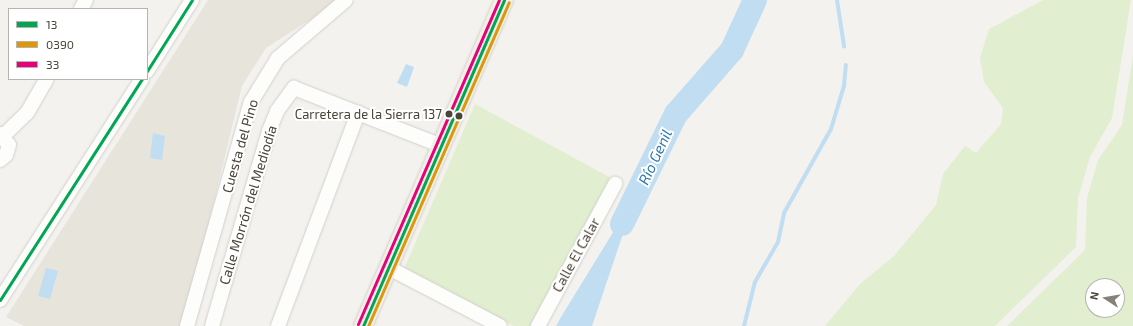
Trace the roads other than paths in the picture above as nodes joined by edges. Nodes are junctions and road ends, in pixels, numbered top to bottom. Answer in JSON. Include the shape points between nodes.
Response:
{"nodes":[{"id":1,"x":192,"y":0,"type":"edge"},
{"id":2,"x":346,"y":0,"type":"edge"},
{"id":3,"x":492,"y":0,"type":"edge"},
{"id":4,"x":504,"y":0,"type":"edge"},
{"id":5,"x":148,"y":69,"type":"edge"},
{"id":6,"x":474,"y":71,"type":"junction"},
{"id":7,"x":46,"y":80,"type":"edge"},
{"id":8,"x":141,"y":80,"type":"edge"},
{"id":9,"x":358,"y":113,"type":"junction"},
{"id":10,"x":2,"y":135,"type":"edge"},
{"id":11,"x":442,"y":146,"type":"junction"},
{"id":12,"x":0,"y":160,"type":"edge"},
{"id":13,"x":615,"y":184,"type":"dead end"},
{"id":14,"x":389,"y":268,"type":"junction"},
{"id":15,"x":3,"y":295,"type":"edge"},
{"id":16,"x":187,"y":326,"type":"edge"},
{"id":17,"x":212,"y":326,"type":"edge"},
{"id":18,"x":278,"y":326,"type":"edge"},
{"id":19,"x":363,"y":326,"type":"edge"},
{"id":20,"x":500,"y":326,"type":"edge"},
{"id":21,"x":538,"y":326,"type":"edge"}],
"edges":[{"from":1,"to":5,"type":"street"},
{"from":2,"to":16,"type":"street","name":"Cuesta del Pino","via":[[278,58],[251,102]]},
{"from":3,"to":6,"type":"main road"},
{"from":4,"to":6,"type":"main road"},
{"from":6,"to":11,"type":"main road"},
{"from":7,"to":10,"type":"street","via":[[27,113]]},
{"from":8,"to":15,"type":"street"},
{"from":9,"to":11,"type":"street"},
{"from":9,"to":17,"type":"street","name":"Calle Morrón del Mediodía","via":[[294,88],[277,111]]},
{"from":9,"to":18,"type":"street"},
{"from":10,"to":12,"type":"street","via":[[8,151]]},
{"from":11,"to":14,"type":"main road"},
{"from":13,"to":21,"type":"street","name":"Calle El Calar"},
{"from":14,"to":19,"type":"main road"},
{"from":14,"to":20,"type":"street"}]}
